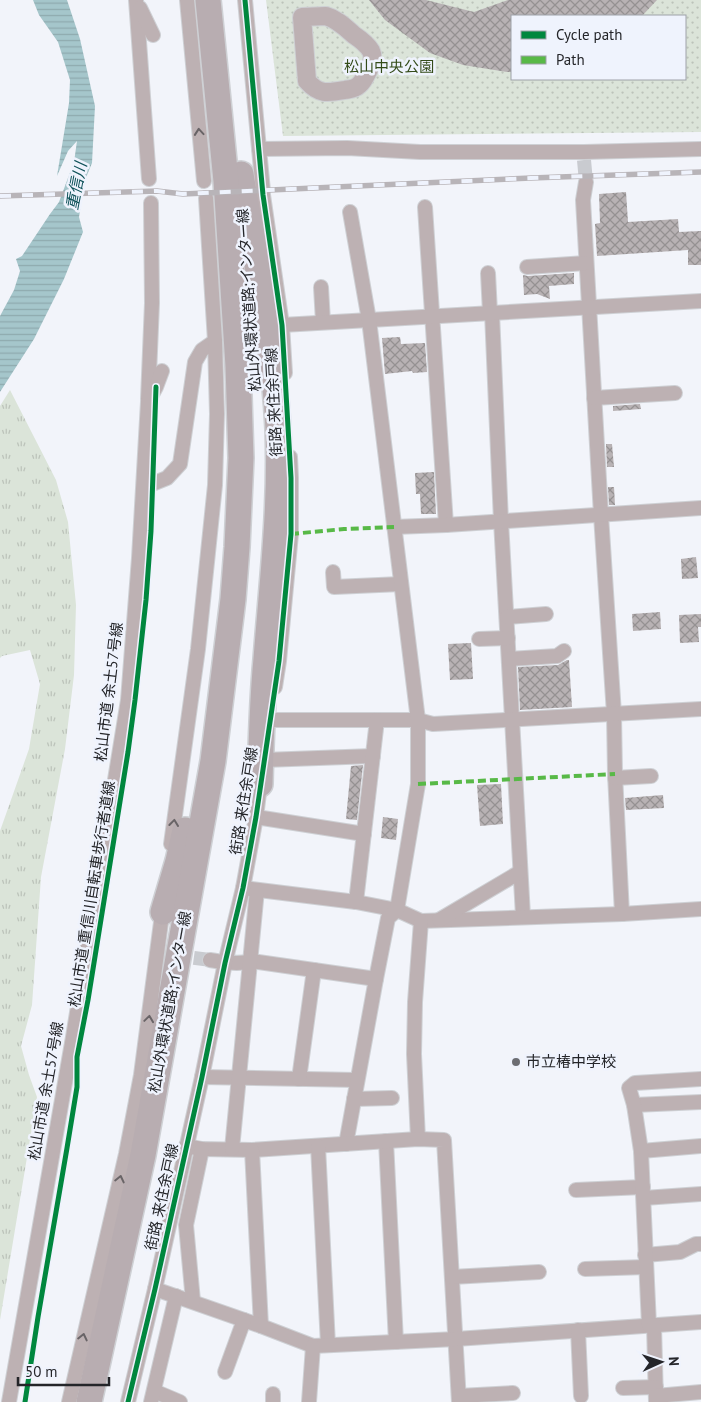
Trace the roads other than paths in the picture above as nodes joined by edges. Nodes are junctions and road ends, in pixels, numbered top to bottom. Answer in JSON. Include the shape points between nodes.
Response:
{"nodes":[{"id":1,"x":136,"y":0,"type":"edge"},
{"id":2,"x":187,"y":0,"type":"edge"},
{"id":3,"x":208,"y":0,"type":"edge"},
{"id":4,"x":218,"y":0,"type":"edge"},
{"id":5,"x":245,"y":0,"type":"edge"},
{"id":6,"x":301,"y":8,"type":"edge"},
{"id":7,"x":153,"y":35,"type":"dead end"},
{"id":8,"x":259,"y":149,"type":"junction"},
{"id":9,"x":701,"y":149,"type":"edge"},
{"id":10,"x":241,"y":174,"type":"junction"},
{"id":11,"x":149,"y":179,"type":"dead end"},
{"id":12,"x":204,"y":181,"type":"dead end"},
{"id":13,"x":586,"y":182,"type":"tunnel mouth"},
{"id":14,"x":206,"y":198,"type":"dead end"},
{"id":15,"x":151,"y":203,"type":"dead end"},
{"id":16,"x":426,"y":207,"type":"dead end"},
{"id":17,"x":350,"y":212,"type":"dead end"},
{"id":18,"x":586,"y":263,"type":"junction"},
{"id":19,"x":527,"y":267,"type":"dead end"},
{"id":20,"x":488,"y":272,"type":"dead end"},
{"id":21,"x":232,"y":275,"type":"junction"},
{"id":22,"x":321,"y":287,"type":"dead end"},
{"id":23,"x":701,"y":301,"type":"edge"},
{"id":24,"x":589,"y":307,"type":"junction"},
{"id":25,"x":491,"y":313,"type":"junction"},
{"id":26,"x":432,"y":316,"type":"junction"},
{"id":27,"x":369,"y":320,"type":"junction"},
{"id":28,"x":323,"y":322,"type":"junction"},
{"id":29,"x":282,"y":325,"type":"junction"},
{"id":30,"x":215,"y":341,"type":"junction"},
{"id":31,"x":162,"y":371,"type":"dead end"},
{"id":32,"x":674,"y":393,"type":"dead end"},
{"id":33,"x":594,"y":398,"type":"junction"},
{"id":34,"x":148,"y":402,"type":"junction"},
{"id":35,"x":144,"y":484,"type":"junction"},
{"id":36,"x":701,"y":508,"type":"edge"},
{"id":37,"x":600,"y":515,"type":"junction"},
{"id":38,"x":501,"y":521,"type":"junction"},
{"id":39,"x":446,"y":526,"type":"junction"},
{"id":40,"x":394,"y":527,"type":"junction"},
{"id":41,"x":333,"y":572,"type":"dead end"},
{"id":42,"x":401,"y":584,"type":"junction"},
{"id":43,"x":233,"y":599,"type":"junction"},
{"id":44,"x":546,"y":614,"type":"dead end"},
{"id":45,"x":507,"y":617,"type":"junction"},
{"id":46,"x":508,"y":638,"type":"junction"},
{"id":47,"x":479,"y":639,"type":"dead end"},
{"id":48,"x":564,"y":651,"type":"dead end"},
{"id":49,"x":509,"y":659,"type":"junction"},
{"id":50,"x":701,"y":709,"type":"edge"},
{"id":51,"x":614,"y":714,"type":"junction"},
{"id":52,"x":270,"y":720,"type":"junction"},
{"id":53,"x":377,"y":720,"type":"junction"},
{"id":54,"x":418,"y":720,"type":"junction"},
{"id":55,"x":512,"y":720,"type":"junction"},
{"id":56,"x":373,"y":756,"type":"junction"},
{"id":57,"x":264,"y":760,"type":"junction"},
{"id":58,"x":651,"y":776,"type":"dead end"},
{"id":59,"x":615,"y":778,"type":"junction"},
{"id":60,"x":260,"y":784,"type":"junction"},
{"id":61,"x":256,"y":817,"type":"junction"},
{"id":62,"x":364,"y":834,"type":"junction"},
{"id":63,"x":520,"y":872,"type":"junction"},
{"id":64,"x":243,"y":888,"type":"junction"},
{"id":65,"x":258,"y":890,"type":"junction"},
{"id":66,"x":356,"y":902,"type":"junction"},
{"id":67,"x":701,"y":909,"type":"edge"},
{"id":68,"x":397,"y":910,"type":"junction"},
{"id":69,"x":163,"y":912,"type":"junction"},
{"id":70,"x":622,"y":914,"type":"junction"},
{"id":71,"x":523,"y":916,"type":"junction"},
{"id":72,"x":421,"y":921,"type":"junction"},
{"id":73,"x":437,"y":921,"type":"junction"},
{"id":74,"x":210,"y":960,"type":"tunnel mouth"},
{"id":75,"x":251,"y":961,"type":"junction"},
{"id":76,"x":225,"y":962,"type":"junction"},
{"id":77,"x":314,"y":970,"type":"junction"},
{"id":78,"x":376,"y":979,"type":"junction"},
{"id":79,"x":202,"y":1077,"type":"junction"},
{"id":80,"x":239,"y":1079,"type":"junction"},
{"id":81,"x":299,"y":1079,"type":"junction"},
{"id":82,"x":701,"y":1079,"type":"edge"},
{"id":83,"x":357,"y":1080,"type":"junction"},
{"id":84,"x":392,"y":1098,"type":"dead end"},
{"id":85,"x":354,"y":1099,"type":"junction"},
{"id":86,"x":701,"y":1102,"type":"edge"},
{"id":87,"x":634,"y":1105,"type":"junction"},
{"id":88,"x":418,"y":1139,"type":"junction"},
{"id":89,"x":386,"y":1141,"type":"junction"},
{"id":90,"x":346,"y":1144,"type":"junction"},
{"id":91,"x":186,"y":1146,"type":"junction"},
{"id":92,"x":318,"y":1146,"type":"junction"},
{"id":93,"x":701,"y":1146,"type":"edge"},
{"id":94,"x":202,"y":1149,"type":"junction"},
{"id":95,"x":232,"y":1149,"type":"junction"},
{"id":96,"x":252,"y":1150,"type":"junction"},
{"id":97,"x":642,"y":1151,"type":"junction"},
{"id":98,"x":576,"y":1190,"type":"dead end"},
{"id":99,"x":643,"y":1193,"type":"junction"},
{"id":100,"x":701,"y":1194,"type":"edge"},
{"id":101,"x":701,"y":1244,"type":"edge"},
{"id":102,"x":646,"y":1261,"type":"junction"},
{"id":103,"x":585,"y":1269,"type":"dead end"},
{"id":104,"x":539,"y":1272,"type":"dead end"},
{"id":105,"x":452,"y":1277,"type":"junction"},
{"id":106,"x":155,"y":1288,"type":"junction"},
{"id":107,"x":176,"y":1296,"type":"junction"},
{"id":108,"x":193,"y":1301,"type":"junction"},
{"id":109,"x":244,"y":1320,"type":"junction"},
{"id":110,"x":701,"y":1322,"type":"edge"},
{"id":111,"x":652,"y":1325,"type":"junction"},
{"id":112,"x":261,"y":1326,"type":"junction"},
{"id":113,"x":578,"y":1330,"type":"junction"},
{"id":114,"x":456,"y":1339,"type":"junction"},
{"id":115,"x":396,"y":1342,"type":"junction"},
{"id":116,"x":328,"y":1345,"type":"junction"},
{"id":117,"x":313,"y":1346,"type":"junction"},
{"id":118,"x":225,"y":1372,"type":"dead end"},
{"id":119,"x":623,"y":1388,"type":"dead end"},
{"id":120,"x":701,"y":1392,"type":"edge"},
{"id":121,"x":513,"y":1393,"type":"dead end"},
{"id":122,"x":656,"y":1395,"type":"edge"},
{"id":123,"x":153,"y":1396,"type":"edge"},
{"id":124,"x":581,"y":1396,"type":"dead end"},
{"id":125,"x":459,"y":1399,"type":"edge"},
{"id":126,"x":9,"y":1402,"type":"edge"},
{"id":127,"x":69,"y":1402,"type":"edge"},
{"id":128,"x":89,"y":1402,"type":"edge"},
{"id":129,"x":128,"y":1402,"type":"edge"},
{"id":130,"x":180,"y":1402,"type":"edge"},
{"id":131,"x":309,"y":1402,"type":"edge"}],
"edges":[{"from":1,"to":7,"type":"street"},
{"from":1,"to":11,"type":"street"},
{"from":12,"to":2,"type":"street","one_way":true},
{"from":3,"to":21,"type":"highway","name":"松山外環状道路;インター線"},
{"from":4,"to":10,"type":"highway","name":"松山外環状道路;インター線"},
{"from":5,"to":8,"type":"street","name":"街路 来住余戸線"},
{"from":6,"to":6,"type":"street","via":[[334,18],[367,46],[373,59],[364,80],[357,87],[320,92],[307,80]]},
{"from":8,"to":9,"type":"street","via":[[347,148],[584,156]]},
{"from":8,"to":29,"type":"street","name":"街路 来住余戸線"},
{"from":10,"to":43,"type":"highway","name":"松山外環状道路;インター線","via":[[257,446],[254,488]]},
{"from":10,"to":60,"type":"highway","via":[[274,373],[278,430],[275,558],[262,710]]},
{"from":13,"to":18,"type":"street","via":[[583,200]]},
{"from":14,"to":30,"type":"street"},
{"from":15,"to":34,"type":"street","via":[[152,303]]},
{"from":16,"to":26,"type":"street"},
{"from":17,"to":27,"type":"street"},
{"from":18,"to":19,"type":"street"},
{"from":18,"to":24,"type":"street"},
{"from":20,"to":25,"type":"street"},
{"from":21,"to":43,"type":"highway","name":"松山外環状道路;インター線","via":[[241,458]]},
{"from":21,"to":69,"type":"highway","via":[[232,459],[225,541],[205,713],[191,800]]},
{"from":22,"to":28,"type":"street"},
{"from":23,"to":24,"type":"street"},
{"from":24,"to":25,"type":"street"},
{"from":24,"to":33,"type":"street"},
{"from":25,"to":26,"type":"street"},
{"from":25,"to":38,"type":"street"},
{"from":26,"to":27,"type":"street"},
{"from":26,"to":39,"type":"street"},
{"from":27,"to":28,"type":"street"},
{"from":27,"to":40,"type":"street"},
{"from":28,"to":29,"type":"street"},
{"from":29,"to":52,"type":"street","name":"街路 来住余戸線","via":[[291,534]]},
{"from":30,"to":35,"type":"street","via":[[202,350],[195,362],[180,464],[167,478]]},
{"from":69,"to":30,"type":"street","one_way":true,"via":[[198,649],[215,485]]},
{"from":31,"to":34,"type":"street","name":"松山市道 余土57号線"},
{"from":32,"to":33,"type":"street"},
{"from":33,"to":37,"type":"street"},
{"from":34,"to":35,"type":"street","name":"松山市道 余土57号線"},
{"from":35,"to":126,"type":"street","name":"松山市道 余土57号線","via":[[128,700]]},
{"from":36,"to":37,"type":"street"},
{"from":37,"to":38,"type":"street"},
{"from":37,"to":51,"type":"street"},
{"from":38,"to":39,"type":"street"},
{"from":38,"to":45,"type":"street"},
{"from":39,"to":40,"type":"street"},
{"from":40,"to":42,"type":"street"},
{"from":41,"to":42,"type":"street","via":[[334,587]]},
{"from":42,"to":54,"type":"street"},
{"from":43,"to":128,"type":"highway","name":"松山外環状道路;インター線","via":[[213,761],[144,1155]]},
{"from":44,"to":45,"type":"street"},
{"from":45,"to":46,"type":"street"},
{"from":46,"to":47,"type":"street"},
{"from":46,"to":49,"type":"street"},
{"from":48,"to":49,"type":"street","via":[[557,656]]},
{"from":49,"to":55,"type":"street"},
{"from":50,"to":51,"type":"street"},
{"from":51,"to":55,"type":"street"},
{"from":51,"to":59,"type":"street"},
{"from":52,"to":53,"type":"street"},
{"from":52,"to":57,"type":"street","name":"街路 来住余戸線"},
{"from":53,"to":54,"type":"street"},
{"from":53,"to":56,"type":"street"},
{"from":54,"to":55,"type":"street","via":[[433,724]]},
{"from":54,"to":68,"type":"street","via":[[418,784]]},
{"from":55,"to":63,"type":"street"},
{"from":56,"to":57,"type":"street"},
{"from":56,"to":62,"type":"street"},
{"from":57,"to":60,"type":"street","name":"街路 来住余戸線"},
{"from":58,"to":59,"type":"street"},
{"from":59,"to":70,"type":"street"},
{"from":60,"to":61,"type":"street","name":"街路 来住余戸線"},
{"from":61,"to":62,"type":"street"},
{"from":61,"to":64,"type":"street","name":"街路 来住余戸線"},
{"from":62,"to":66,"type":"street"},
{"from":63,"to":71,"type":"street"},
{"from":63,"to":73,"type":"street"},
{"from":64,"to":65,"type":"street"},
{"from":64,"to":76,"type":"street","name":"街路 来住余戸線"},
{"from":65,"to":66,"type":"street"},
{"from":65,"to":75,"type":"street"},
{"from":66,"to":68,"type":"street"},
{"from":67,"to":70,"type":"street"},
{"from":68,"to":72,"type":"street"},
{"from":68,"to":78,"type":"street","via":[[388,918]]},
{"from":127,"to":69,"type":"street","one_way":true,"via":[[126,1154],[164,953]]},
{"from":70,"to":71,"type":"street"},
{"from":71,"to":73,"type":"street"},
{"from":72,"to":73,"type":"street"},
{"from":72,"to":88,"type":"street","via":[[414,1054]]},
{"from":74,"to":76,"type":"street"},
{"from":75,"to":76,"type":"street"},
{"from":75,"to":77,"type":"street"},
{"from":75,"to":80,"type":"street"},
{"from":76,"to":79,"type":"street","name":"街路 来住余戸線"},
{"from":77,"to":78,"type":"street"},
{"from":77,"to":81,"type":"street"},
{"from":78,"to":83,"type":"street"},
{"from":79,"to":80,"type":"street"},
{"from":79,"to":91,"type":"street","name":"街路 来住余戸線"},
{"from":80,"to":81,"type":"street"},
{"from":80,"to":95,"type":"street"},
{"from":81,"to":83,"type":"street"},
{"from":82,"to":87,"type":"street","via":[[635,1082],[629,1088]]},
{"from":83,"to":85,"type":"street"},
{"from":84,"to":85,"type":"street"},
{"from":85,"to":90,"type":"street"},
{"from":86,"to":87,"type":"street"},
{"from":87,"to":97,"type":"street"},
{"from":88,"to":89,"type":"street"},
{"from":88,"to":105,"type":"street","via":[[444,1140]]},
{"from":89,"to":90,"type":"street"},
{"from":89,"to":115,"type":"street"},
{"from":90,"to":92,"type":"street"},
{"from":91,"to":94,"type":"street"},
{"from":91,"to":106,"type":"street","name":"街路 来住余戸線"},
{"from":92,"to":96,"type":"street"},
{"from":92,"to":116,"type":"street"},
{"from":93,"to":97,"type":"street"},
{"from":94,"to":95,"type":"street"},
{"from":94,"to":108,"type":"street","via":[[186,1225]]},
{"from":95,"to":96,"type":"street"},
{"from":96,"to":112,"type":"street"},
{"from":97,"to":99,"type":"street"},
{"from":98,"to":99,"type":"street"},
{"from":99,"to":100,"type":"street"},
{"from":99,"to":102,"type":"street"},
{"from":101,"to":102,"type":"street"},
{"from":102,"to":103,"type":"street"},
{"from":102,"to":111,"type":"street"},
{"from":104,"to":105,"type":"street"},
{"from":105,"to":114,"type":"street"},
{"from":106,"to":107,"type":"street"},
{"from":106,"to":129,"type":"street","name":"街路 来住余戸線"},
{"from":107,"to":108,"type":"street"},
{"from":107,"to":123,"type":"street"},
{"from":108,"to":109,"type":"street"},
{"from":109,"to":112,"type":"street"},
{"from":109,"to":118,"type":"street"},
{"from":110,"to":111,"type":"street"},
{"from":111,"to":113,"type":"street"},
{"from":111,"to":122,"type":"street"},
{"from":112,"to":117,"type":"street"},
{"from":113,"to":114,"type":"street"},
{"from":113,"to":124,"type":"street"},
{"from":114,"to":115,"type":"street"},
{"from":114,"to":125,"type":"street"},
{"from":115,"to":116,"type":"street"},
{"from":116,"to":117,"type":"street"},
{"from":117,"to":131,"type":"street"},
{"from":119,"to":122,"type":"street"},
{"from":120,"to":122,"type":"street"},
{"from":121,"to":125,"type":"street"},
{"from":123,"to":130,"type":"street"}]}
